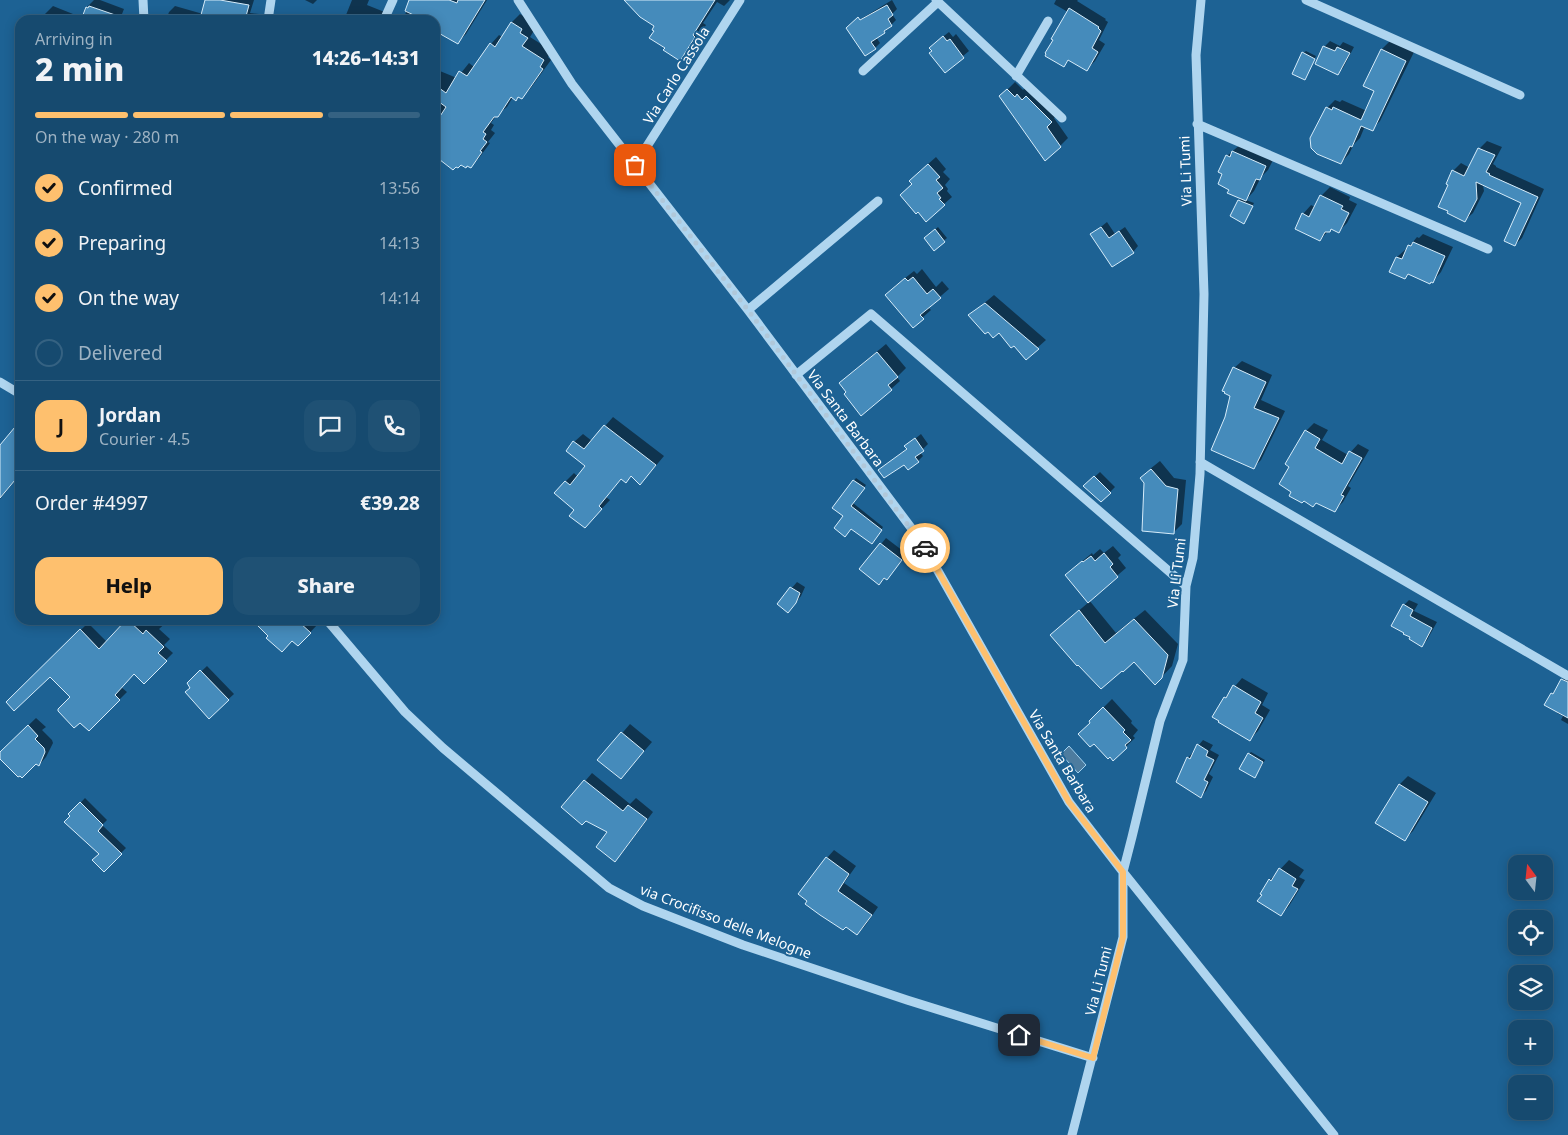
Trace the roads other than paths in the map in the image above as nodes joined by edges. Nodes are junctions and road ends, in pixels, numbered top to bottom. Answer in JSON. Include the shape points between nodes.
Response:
{"nodes":[{"id":1,"x":142,"y":0,"type":"edge"},
{"id":2,"x":271,"y":0,"type":"edge"},
{"id":3,"x":393,"y":0,"type":"edge"},
{"id":4,"x":518,"y":0,"type":"edge"},
{"id":5,"x":740,"y":0,"type":"edge"},
{"id":6,"x":1202,"y":0,"type":"edge"},
{"id":7,"x":1306,"y":0,"type":"edge"},
{"id":8,"x":937,"y":1,"type":"edge"},
{"id":9,"x":144,"y":15,"type":"edge"},
{"id":10,"x":269,"y":15,"type":"edge"},
{"id":11,"x":386,"y":15,"type":"edge"},
{"id":12,"x":1048,"y":21,"type":"dead end"},
{"id":13,"x":863,"y":71,"type":"dead end"},
{"id":14,"x":1016,"y":76,"type":"junction"},
{"id":15,"x":1520,"y":96,"type":"dead end"},
{"id":16,"x":1062,"y":118,"type":"dead end"},
{"id":17,"x":1197,"y":124,"type":"junction"},
{"id":18,"x":635,"y":165,"type":"junction"},
{"id":19,"x":878,"y":201,"type":"dead end"},
{"id":20,"x":1488,"y":249,"type":"dead end"},
{"id":21,"x":748,"y":310,"type":"junction"},
{"id":22,"x":796,"y":375,"type":"junction"},
{"id":23,"x":0,"y":382,"type":"edge"},
{"id":24,"x":15,"y":391,"type":"edge"},
{"id":25,"x":1200,"y":462,"type":"junction"},
{"id":26,"x":1186,"y":586,"type":"junction"},
{"id":27,"x":331,"y":625,"type":"edge"},
{"id":28,"x":1568,"y":676,"type":"edge"},
{"id":29,"x":1123,"y":872,"type":"junction"},
{"id":30,"x":1093,"y":1058,"type":"junction"},
{"id":31,"x":1072,"y":1135,"type":"edge"},
{"id":32,"x":1334,"y":1135,"type":"edge"}],
"edges":[{"from":1,"to":9,"type":"street"},
{"from":2,"to":10,"type":"street"},
{"from":3,"to":11,"type":"street"},
{"from":4,"to":18,"type":"street","name":"Via Santa Barbara","via":[[572,84]]},
{"from":5,"to":18,"type":"street","name":"Via Carlo Cassola"},
{"from":6,"to":17,"type":"street","name":"Via Li Tumi","via":[[1196,56]]},
{"from":7,"to":15,"type":"street"},
{"from":8,"to":13,"type":"street"},
{"from":8,"to":14,"type":"street"},
{"from":12,"to":14,"type":"street"},
{"from":14,"to":16,"type":"street"},
{"from":17,"to":20,"type":"street"},
{"from":17,"to":25,"type":"street","name":"Via Li Tumi","via":[[1204,294]]},
{"from":18,"to":21,"type":"street","name":"Via Santa Barbara"},
{"from":19,"to":21,"type":"street"},
{"from":21,"to":22,"type":"street","name":"Via Santa Barbara"},
{"from":22,"to":26,"type":"street","via":[[872,314]]},
{"from":22,"to":29,"type":"street","name":"Via Santa Barbara","via":[[921,541],[1069,802]]},
{"from":23,"to":24,"type":"street"},
{"from":25,"to":26,"type":"street","name":"Via Li Tumi","via":[[1193,558]]},
{"from":25,"to":28,"type":"street"},
{"from":26,"to":29,"type":"street","name":"Via Li Tumi","via":[[1183,660],[1160,721]]},
{"from":27,"to":30,"type":"street","name":"via Crocifisso delle Melogne","via":[[406,712],[443,748],[609,888],[643,906],[743,945]]},
{"from":29,"to":30,"type":"street","name":"Via Li Tumi","via":[[1123,937]]},
{"from":29,"to":32,"type":"street","name":"Via Santa Barbara"},
{"from":30,"to":31,"type":"street","name":"Via Li Tumi"}]}
